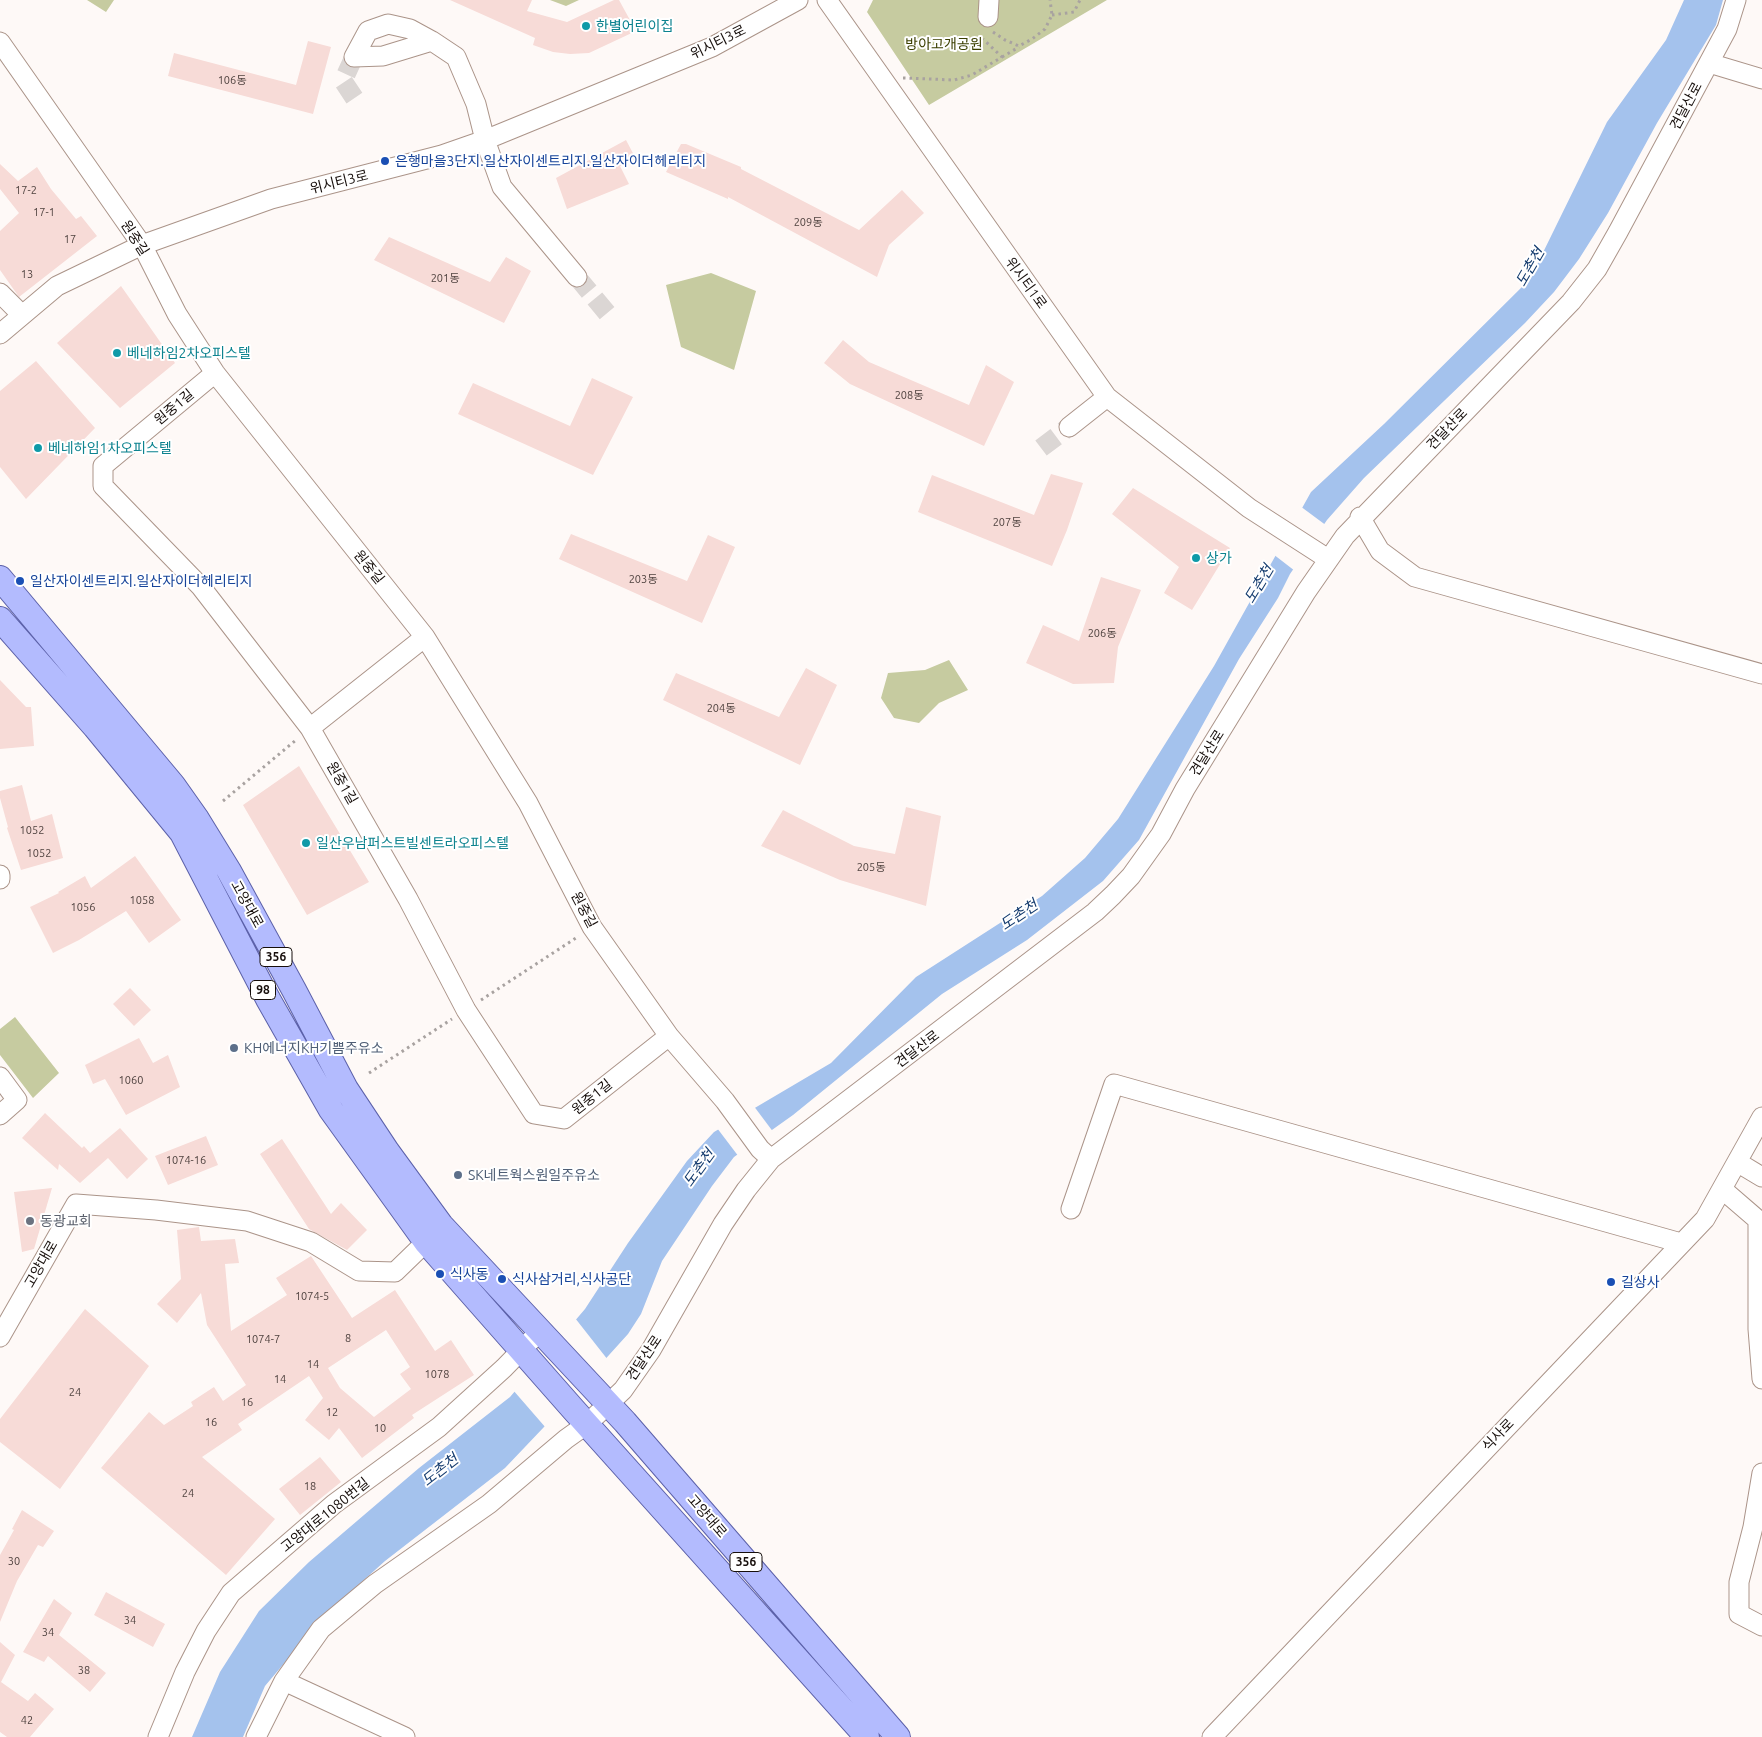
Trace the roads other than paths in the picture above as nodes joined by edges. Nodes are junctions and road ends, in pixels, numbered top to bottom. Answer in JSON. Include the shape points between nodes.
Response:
{"nodes":[{"id":1,"x":798,"y":0,"type":"edge"},
{"id":2,"x":827,"y":0,"type":"edge"},
{"id":3,"x":1736,"y":0,"type":"edge"},
{"id":4,"x":432,"y":41,"type":"dead end"},
{"id":5,"x":0,"y":42,"type":"edge"},
{"id":6,"x":1709,"y":64,"type":"junction"},
{"id":7,"x":1762,"y":79,"type":"edge"},
{"id":8,"x":485,"y":140,"type":"junction"},
{"id":9,"x":142,"y":245,"type":"junction"},
{"id":10,"x":577,"y":277,"type":"tunnel mouth"},
{"id":11,"x":0,"y":293,"type":"edge"},
{"id":12,"x":22,"y":315,"type":"junction"},
{"id":13,"x":0,"y":334,"type":"edge"},
{"id":14,"x":215,"y":373,"type":"junction"},
{"id":15,"x":1107,"y":397,"type":"junction"},
{"id":16,"x":1070,"y":427,"type":"tunnel mouth"},
{"id":17,"x":1360,"y":517,"type":"junction"},
{"id":18,"x":1322,"y":555,"type":"junction"},
{"id":19,"x":0,"y":578,"type":"edge"},
{"id":20,"x":0,"y":619,"type":"edge"},
{"id":21,"x":425,"y":637,"type":"junction"},
{"id":22,"x":1762,"y":674,"type":"edge"},
{"id":23,"x":303,"y":734,"type":"junction"},
{"id":24,"x":0,"y":875,"type":"edge"},
{"id":25,"x":0,"y":879,"type":"edge"},
{"id":26,"x":669,"y":1036,"type":"junction"},
{"id":27,"x":0,"y":1077,"type":"edge"},
{"id":28,"x":0,"y":1115,"type":"edge"},
{"id":29,"x":1762,"y":1117,"type":"edge"},
{"id":30,"x":766,"y":1154,"type":"junction"},
{"id":31,"x":1737,"y":1162,"type":"junction"},
{"id":32,"x":1762,"y":1177,"type":"edge"},
{"id":33,"x":1722,"y":1189,"type":"junction"},
{"id":34,"x":1071,"y":1209,"type":"dead end"},
{"id":35,"x":426,"y":1242,"type":"junction"},
{"id":36,"x":1681,"y":1243,"type":"junction"},
{"id":37,"x":543,"y":1334,"type":"junction"},
{"id":38,"x":0,"y":1337,"type":"edge"},
{"id":39,"x":525,"y":1355,"type":"junction"},
{"id":40,"x":1762,"y":1379,"type":"edge"},
{"id":41,"x":608,"y":1404,"type":"junction"},
{"id":42,"x":580,"y":1417,"type":"junction"},
{"id":43,"x":1762,"y":1472,"type":"edge"},
{"id":44,"x":1762,"y":1626,"type":"edge"},
{"id":45,"x":284,"y":1681,"type":"junction"},
{"id":46,"x":1217,"y":1735,"type":"edge"},
{"id":47,"x":158,"y":1737,"type":"edge"},
{"id":48,"x":256,"y":1737,"type":"edge"},
{"id":49,"x":405,"y":1737,"type":"edge"},
{"id":50,"x":867,"y":1737,"type":"edge"},
{"id":51,"x":898,"y":1737,"type":"edge"}],
"edges":[{"from":1,"to":8,"type":"street","name":"위시티3로","via":[[712,47]]},
{"from":2,"to":15,"type":"street","name":"위시티1로"},
{"from":3,"to":6,"type":"street","name":"견달산로","via":[[1728,29]]},
{"from":4,"to":8,"type":"street","via":[[456,57],[476,104]]},
{"from":5,"to":9,"type":"street","name":"원중길"},
{"from":6,"to":7,"type":"street"},
{"from":6,"to":17,"type":"street","name":"견달산로","via":[[1597,269],[1571,302]]},
{"from":8,"to":9,"type":"street","name":"위시티3로","via":[[442,155],[271,199]]},
{"from":8,"to":10,"type":"street","via":[[502,188]]},
{"from":9,"to":12,"type":"street","name":"위시티3로","via":[[57,286]]},
{"from":9,"to":14,"type":"street","name":"원중길","via":[[177,314]]},
{"from":11,"to":12,"type":"street"},
{"from":12,"to":13,"type":"street","name":"위시티3로"},
{"from":14,"to":21,"type":"street","name":"원중길"},
{"from":14,"to":23,"type":"street","name":"원중1길","via":[[103,466],[103,486],[201,587]]},
{"from":15,"to":16,"type":"street"},
{"from":15,"to":18,"type":"street","name":"위시티1로","via":[[1249,508]]},
{"from":17,"to":18,"type":"street","name":"견달산로"},
{"from":17,"to":22,"type":"street","via":[[1380,551],[1415,577]]},
{"from":18,"to":30,"type":"street","name":"견달산로","via":[[1161,834],[1131,876],[1095,912],[917,1049]]},
{"from":19,"to":37,"type":"main road","name":"고양대로","number":"356","via":[[173,785],[229,871],[346,1089],[382,1143],[441,1225]]},
{"from":20,"to":35,"type":"main road","name":"고양대로","number":"98","via":[[182,833],[268,999],[331,1110]]},
{"from":21,"to":23,"type":"street"},
{"from":21,"to":26,"type":"street","name":"원중길","via":[[528,803],[592,927]]},
{"from":23,"to":26,"type":"street","name":"원중1길","via":[[408,899],[466,1010],[534,1114],[564,1119]]},
{"from":24,"to":25,"type":"street"},
{"from":26,"to":30,"type":"street","name":"원중길"},
{"from":27,"to":28,"type":"street","via":[[17,1100]]},
{"from":29,"to":31,"type":"street","name":"식사로"},
{"from":30,"to":41,"type":"street","name":"견달산로","via":[[637,1372]]},
{"from":31,"to":32,"type":"street"},
{"from":31,"to":33,"type":"street","name":"식사로"},
{"from":33,"to":36,"type":"street","name":"식사로","via":[[1705,1219]]},
{"from":33,"to":40,"type":"street","via":[[1758,1220],[1758,1329]]},
{"from":34,"to":36,"type":"street","via":[[1114,1084]]},
{"from":35,"to":38,"type":"street","name":"고양대로","via":[[395,1272],[359,1271],[311,1242],[247,1221],[76,1204]]},
{"from":35,"to":39,"type":"main road","name":"고양대로","number":"98"},
{"from":36,"to":46,"type":"street","name":"식사로"},
{"from":37,"to":39,"type":"street","name":"고양대로1080번길"},
{"from":37,"to":41,"type":"main road","name":"고양대로","number":"356"},
{"from":39,"to":42,"type":"main road","number":"356"},
{"from":39,"to":47,"type":"street","name":"고양대로1080번길","via":[[504,1368],[439,1427],[334,1504],[232,1593],[206,1631]]},
{"from":41,"to":42,"type":"street","name":"견달산로"},
{"from":41,"to":51,"type":"main road","name":"고양대로","number":"356"},
{"from":42,"to":45,"type":"street","name":"견달산로","via":[[566,1439],[488,1504],[375,1584],[322,1629]]},
{"from":42,"to":50,"type":"main road","name":"고양대로","number":"356"},
{"from":43,"to":44,"type":"street","via":[[1739,1582],[1739,1614]]},
{"from":45,"to":48,"type":"street","name":"견달산로"},
{"from":45,"to":49,"type":"street"}]}
